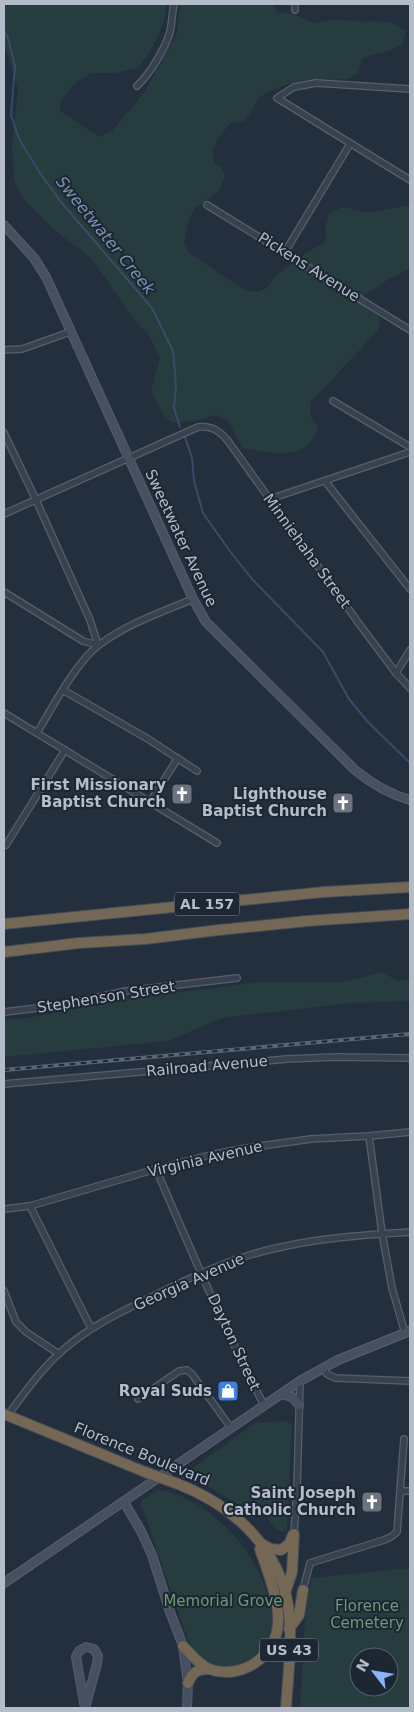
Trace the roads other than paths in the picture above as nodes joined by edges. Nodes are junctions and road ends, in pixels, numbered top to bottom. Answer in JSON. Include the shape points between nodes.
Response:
{"nodes":[{"id":1,"x":174,"y":4,"type":"edge"},
{"id":2,"x":137,"y":86,"type":"dead end"},
{"id":3,"x":410,"y":89,"type":"edge"},
{"id":4,"x":350,"y":144,"type":"junction"},
{"id":5,"x":410,"y":180,"type":"edge"},
{"id":6,"x":207,"y":205,"type":"dead end"},
{"id":7,"x":4,"y":225,"type":"edge"},
{"id":8,"x":284,"y":252,"type":"junction"},
{"id":9,"x":410,"y":330,"type":"edge"},
{"id":10,"x":70,"y":332,"type":"junction"},
{"id":11,"x":4,"y":350,"type":"edge"},
{"id":12,"x":333,"y":401,"type":"dead end"},
{"id":13,"x":4,"y":433,"type":"edge"},
{"id":14,"x":410,"y":447,"type":"edge"},
{"id":15,"x":410,"y":452,"type":"edge"},
{"id":16,"x":129,"y":457,"type":"junction"},
{"id":17,"x":325,"y":481,"type":"junction"},
{"id":18,"x":36,"y":500,"type":"junction"},
{"id":19,"x":270,"y":500,"type":"junction"},
{"id":20,"x":4,"y":514,"type":"edge"},
{"id":21,"x":410,"y":589,"type":"edge"},
{"id":22,"x":4,"y":592,"type":"edge"},
{"id":23,"x":193,"y":599,"type":"junction"},
{"id":24,"x":98,"y":645,"type":"junction"},
{"id":25,"x":410,"y":650,"type":"edge"},
{"id":26,"x":396,"y":673,"type":"junction"},
{"id":27,"x":410,"y":688,"type":"edge"},
{"id":28,"x":63,"y":690,"type":"junction"},
{"id":29,"x":4,"y":713,"type":"edge"},
{"id":30,"x":37,"y":733,"type":"junction"},
{"id":31,"x":65,"y":750,"type":"junction"},
{"id":32,"x":178,"y":758,"type":"junction"},
{"id":33,"x":197,"y":770,"type":"dead end"},
{"id":34,"x":410,"y":800,"type":"edge"},
{"id":35,"x":150,"y":802,"type":"junction"},
{"id":36,"x":217,"y":843,"type":"dead end"},
{"id":37,"x":5,"y":845,"type":"edge"},
{"id":38,"x":410,"y":887,"type":"edge"},
{"id":39,"x":410,"y":914,"type":"edge"},
{"id":40,"x":4,"y":924,"type":"edge"},
{"id":41,"x":4,"y":952,"type":"edge"},
{"id":42,"x":237,"y":978,"type":"dead end"},
{"id":43,"x":4,"y":1012,"type":"edge"},
{"id":44,"x":410,"y":1058,"type":"edge"},
{"id":45,"x":4,"y":1084,"type":"edge"},
{"id":46,"x":410,"y":1132,"type":"edge"},
{"id":47,"x":369,"y":1136,"type":"junction"},
{"id":48,"x":156,"y":1169,"type":"junction"},
{"id":49,"x":30,"y":1206,"type":"junction"},
{"id":50,"x":4,"y":1208,"type":"edge"},
{"id":51,"x":410,"y":1232,"type":"edge"},
{"id":52,"x":382,"y":1233,"type":"junction"},
{"id":53,"x":202,"y":1273,"type":"junction"},
{"id":54,"x":4,"y":1291,"type":"edge"},
{"id":55,"x":91,"y":1328,"type":"junction"},
{"id":56,"x":408,"y":1332,"type":"edge"},
{"id":57,"x":58,"y":1354,"type":"junction"},
{"id":58,"x":323,"y":1368,"type":"junction"},
{"id":59,"x":300,"y":1380,"type":"junction"},
{"id":60,"x":410,"y":1381,"type":"edge"},
{"id":61,"x":281,"y":1394,"type":"junction"},
{"id":62,"x":138,"y":1399,"type":"dead end"},
{"id":63,"x":264,"y":1405,"type":"junction"},
{"id":64,"x":300,"y":1405,"type":"junction"},
{"id":65,"x":6,"y":1414,"type":"edge"},
{"id":66,"x":231,"y":1428,"type":"junction"},
{"id":67,"x":404,"y":1439,"type":"dead end"},
{"id":68,"x":401,"y":1491,"type":"junction"},
{"id":69,"x":410,"y":1491,"type":"edge"},
{"id":70,"x":124,"y":1502,"type":"junction"},
{"id":71,"x":294,"y":1534,"type":"junction"},
{"id":72,"x":260,"y":1541,"type":"junction"},
{"id":73,"x":4,"y":1583,"type":"edge"},
{"id":74,"x":303,"y":1590,"type":"junction"},
{"id":75,"x":285,"y":1592,"type":"junction"},
{"id":76,"x":290,"y":1629,"type":"junction"},
{"id":77,"x":183,"y":1646,"type":"junction"},
{"id":78,"x":210,"y":1669,"type":"junction"},
{"id":79,"x":188,"y":1683,"type":"junction"},
{"id":80,"x":85,"y":1708,"type":"edge"},
{"id":81,"x":186,"y":1708,"type":"edge"},
{"id":82,"x":286,"y":1708,"type":"edge"}],
"edges":[{"from":1,"to":2,"type":"street","via":[[164,44],[150,71]]},
{"from":3,"to":4,"type":"street","via":[[316,83],[294,86],[277,98]]},
{"from":4,"to":5,"type":"street"},
{"from":4,"to":8,"type":"street"},
{"from":6,"to":8,"type":"street","name":"Pickens Avenue"},
{"from":7,"to":10,"type":"street","name":"Sweetwater Avenue","via":[[43,270]]},
{"from":8,"to":9,"type":"street","name":"Pickens Avenue"},
{"from":10,"to":11,"type":"street","via":[[22,349]]},
{"from":10,"to":16,"type":"street","name":"Sweetwater Avenue"},
{"from":12,"to":14,"type":"street"},
{"from":13,"to":18,"type":"street"},
{"from":15,"to":17,"type":"street"},
{"from":16,"to":18,"type":"street"},
{"from":16,"to":19,"type":"street","name":"Minniehaha Street","via":[[198,427],[209,426],[223,435]]},
{"from":16,"to":23,"type":"street","name":"Sweetwater Avenue"},
{"from":17,"to":19,"type":"street"},
{"from":17,"to":21,"type":"street"},
{"from":18,"to":20,"type":"street"},
{"from":18,"to":24,"type":"street"},
{"from":19,"to":26,"type":"street","name":"Minniehaha Street"},
{"from":22,"to":24,"type":"street","via":[[83,640]]},
{"from":23,"to":24,"type":"street","via":[[125,629]]},
{"from":23,"to":34,"type":"street","name":"Sweetwater Avenue","via":[[206,622],[355,770],[379,787]]},
{"from":24,"to":28,"type":"street","via":[[84,658]]},
{"from":25,"to":26,"type":"street"},
{"from":26,"to":27,"type":"street","name":"Minniehaha Street"},
{"from":28,"to":30,"type":"street"},
{"from":28,"to":32,"type":"street"},
{"from":29,"to":30,"type":"street"},
{"from":30,"to":31,"type":"street"},
{"from":31,"to":35,"type":"street"},
{"from":31,"to":37,"type":"street"},
{"from":32,"to":33,"type":"street"},
{"from":32,"to":35,"type":"street"},
{"from":35,"to":36,"type":"street"},
{"from":38,"to":40,"type":"highway","number":"AL 157"},
{"from":39,"to":41,"type":"highway","number":"AL 157","via":[[297,922]]},
{"from":42,"to":43,"type":"street","name":"Stephenson Street","via":[[126,991],[77,1002]]},
{"from":44,"to":45,"type":"street","name":"Railroad Avenue","via":[[287,1059]]},
{"from":46,"to":47,"type":"street","name":"Virginia Avenue"},
{"from":47,"to":48,"type":"street","name":"Virginia Avenue","via":[[282,1142],[210,1154]]},
{"from":47,"to":52,"type":"street"},
{"from":48,"to":49,"type":"street","name":"Virginia Avenue"},
{"from":48,"to":53,"type":"street","name":"Dayton Street"},
{"from":49,"to":50,"type":"street","name":"Virginia Avenue"},
{"from":49,"to":55,"type":"street"},
{"from":51,"to":52,"type":"street","name":"Georgia Avenue"},
{"from":52,"to":53,"type":"street","name":"Georgia Avenue","via":[[285,1246]]},
{"from":52,"to":56,"type":"street","via":[[392,1288]]},
{"from":53,"to":55,"type":"street","name":"Georgia Avenue"},
{"from":53,"to":63,"type":"street","name":"Dayton Street"},
{"from":54,"to":57,"type":"street","via":[[16,1322]]},
{"from":55,"to":57,"type":"street","name":"Georgia Avenue"},
{"from":56,"to":58,"type":"street"},
{"from":57,"to":65,"type":"street","name":"Georgia Avenue"},
{"from":58,"to":59,"type":"street"},
{"from":58,"to":60,"type":"street","via":[[334,1378]]},
{"from":59,"to":61,"type":"street"},
{"from":59,"to":64,"type":"street"},
{"from":61,"to":63,"type":"street"},
{"from":61,"to":64,"type":"street","via":[[292,1397]]},
{"from":62,"to":66,"type":"street","via":[[179,1371],[186,1370]]},
{"from":63,"to":66,"type":"street"},
{"from":64,"to":71,"type":"street"},
{"from":65,"to":72,"type":"highway","name":"Florence Boulevard","number":"US 43","bridge":true,"via":[[211,1499]]},
{"from":66,"to":70,"type":"street"},
{"from":67,"to":68,"type":"street"},
{"from":68,"to":69,"type":"street"},
{"from":68,"to":74,"type":"street","via":[[397,1532],[391,1538],[310,1563]]},
{"from":70,"to":73,"type":"street"},
{"from":70,"to":77,"type":"street","via":[[152,1555]]},
{"from":71,"to":72,"type":"highway","via":[[281,1550],[271,1549]]},
{"from":71,"to":75,"type":"highway","via":[[292,1572]]},
{"from":72,"to":75,"type":"highway","name":"Florence Boulevard","number":"US 43","via":[[274,1563]]},
{"from":72,"to":78,"type":"highway","via":[[279,1622],[276,1637],[265,1655],[247,1668],[234,1671]]},
{"from":74,"to":75,"type":"highway","via":[[295,1594]]},
{"from":74,"to":76,"type":"highway","via":[[299,1615]]},
{"from":75,"to":76,"type":"highway","number":"US 43"},
{"from":76,"to":82,"type":"highway","number":"US 43"},
{"from":77,"to":78,"type":"highway"},
{"from":77,"to":79,"type":"street"},
{"from":78,"to":79,"type":"highway","via":[[199,1669]]},
{"from":79,"to":81,"type":"street"},
{"from":80,"to":80,"type":"street","via":[[76,1658],[86,1647],[94,1649],[98,1656]]}]}
